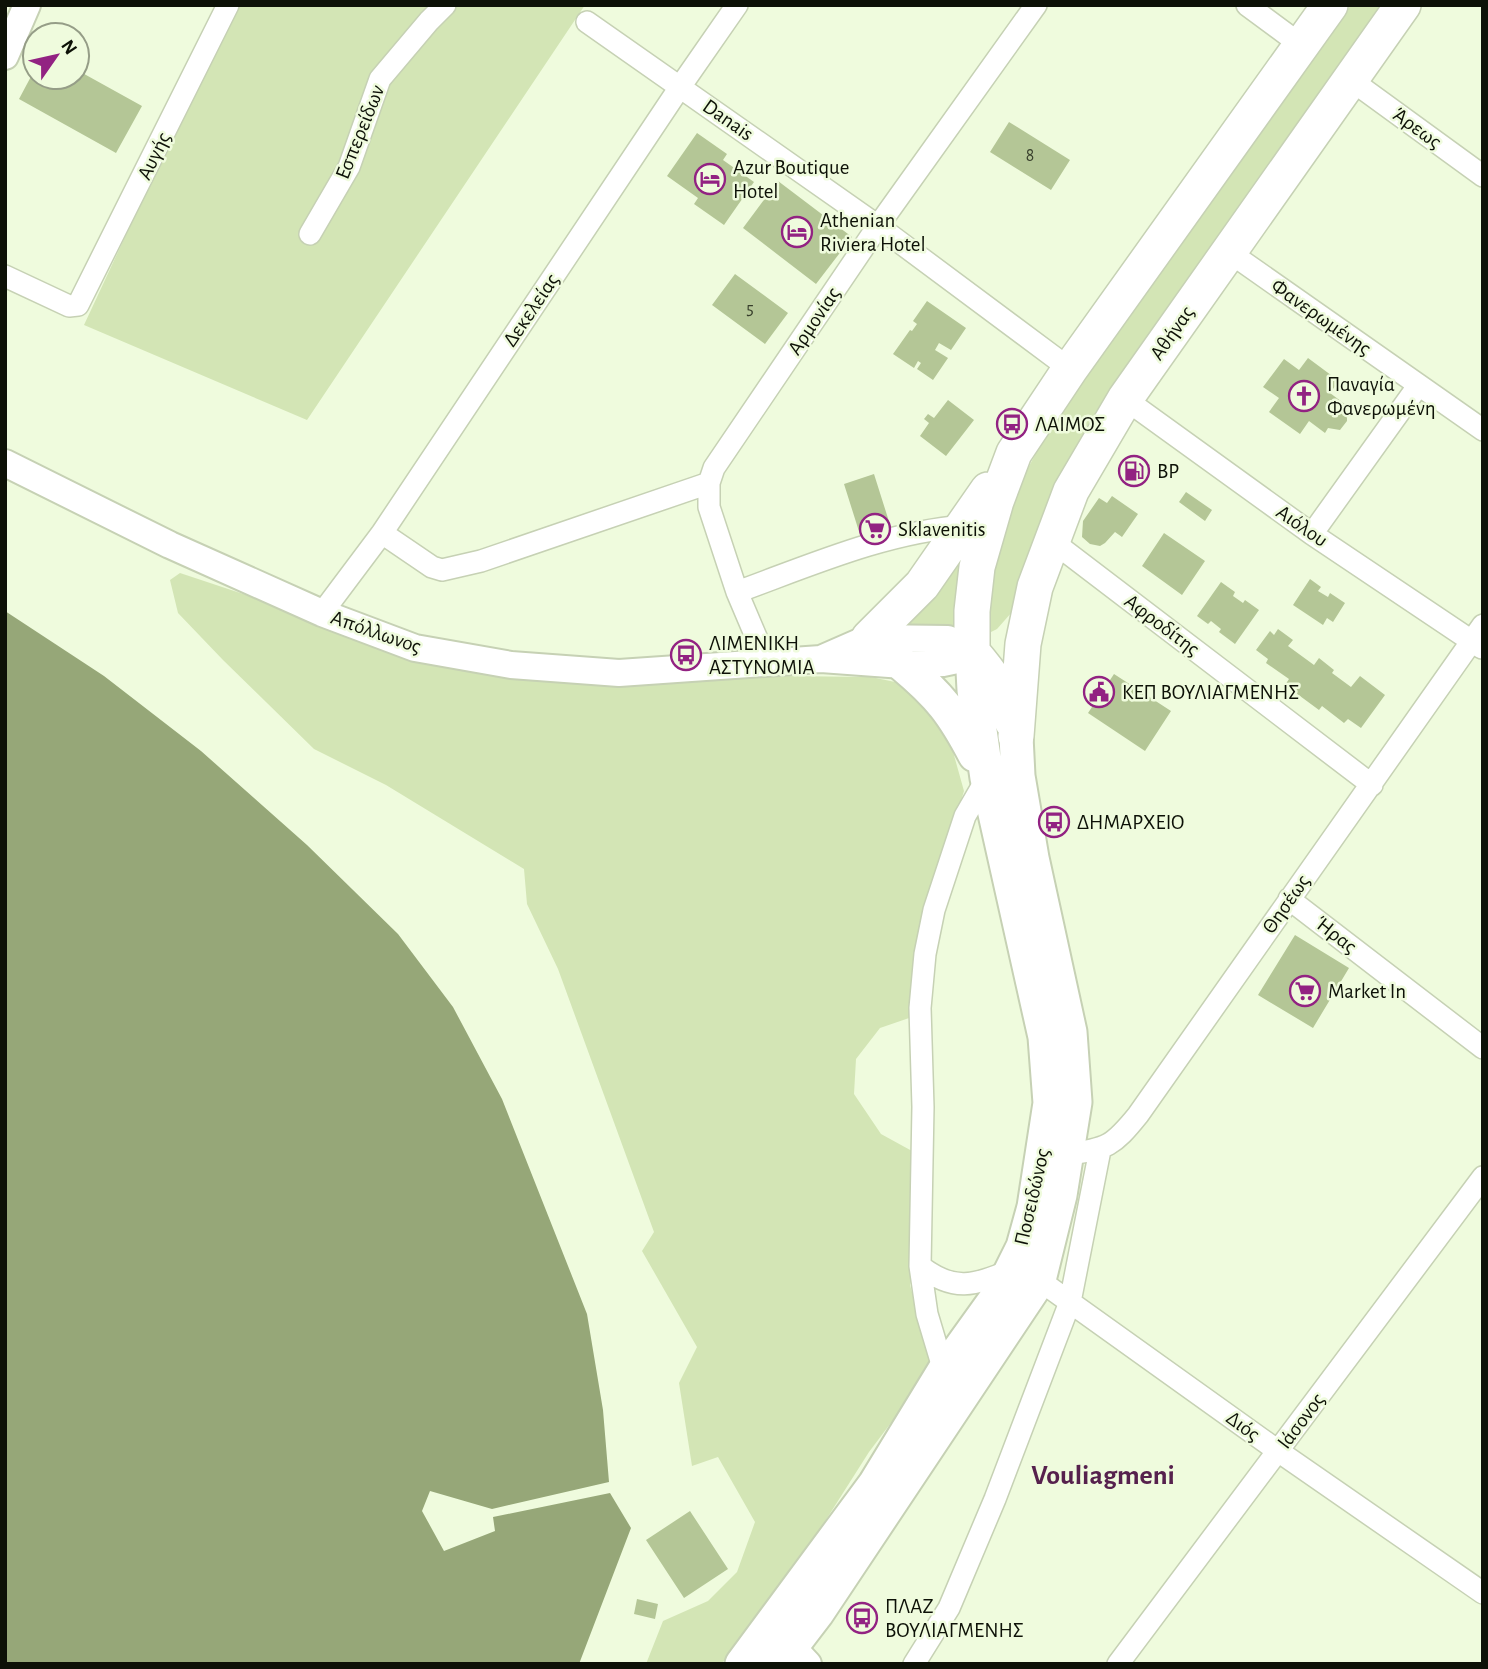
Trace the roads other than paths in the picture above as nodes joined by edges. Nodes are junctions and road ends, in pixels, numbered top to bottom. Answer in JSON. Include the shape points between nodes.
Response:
{"nodes":[{"id":1,"x":27,"y":5,"type":"edge"},
{"id":2,"x":228,"y":5,"type":"edge"},
{"id":3,"x":445,"y":5,"type":"edge"},
{"id":4,"x":737,"y":5,"type":"edge"},
{"id":5,"x":1036,"y":5,"type":"edge"},
{"id":6,"x":1247,"y":5,"type":"edge"},
{"id":7,"x":1329,"y":5,"type":"edge"},
{"id":8,"x":1403,"y":5,"type":"edge"},
{"id":9,"x":587,"y":22,"type":"dead end"},
{"id":10,"x":1301,"y":45,"type":"junction"},
{"id":11,"x":5,"y":56,"type":"edge"},
{"id":12,"x":1350,"y":80,"type":"junction"},
{"id":13,"x":680,"y":87,"type":"junction"},
{"id":14,"x":1483,"y":176,"type":"edge"},
{"id":15,"x":878,"y":226,"type":"junction"},
{"id":16,"x":310,"y":234,"type":"dead end"},
{"id":17,"x":1229,"y":252,"type":"junction"},
{"id":18,"x":5,"y":276,"type":"edge"},
{"id":19,"x":1070,"y":369,"type":"junction"},
{"id":20,"x":1418,"y":386,"type":"junction"},
{"id":21,"x":1125,"y":399,"type":"junction"},
{"id":22,"x":1483,"y":430,"type":"edge"},
{"id":23,"x":1014,"y":453,"type":"junction"},
{"id":24,"x":5,"y":463,"type":"edge"},
{"id":25,"x":709,"y":483,"type":"junction"},
{"id":26,"x":965,"y":526,"type":"junction"},
{"id":27,"x":382,"y":533,"type":"junction"},
{"id":28,"x":1312,"y":534,"type":"junction"},
{"id":29,"x":1052,"y":541,"type":"junction"},
{"id":30,"x":1035,"y":587,"type":"junction"},
{"id":31,"x":737,"y":592,"type":"junction"},
{"id":32,"x":322,"y":612,"type":"junction"},
{"id":33,"x":869,"y":638,"type":"junction"},
{"id":34,"x":1479,"y":638,"type":"edge"},
{"id":35,"x":972,"y":652,"type":"junction"},
{"id":36,"x":821,"y":659,"type":"junction"},
{"id":37,"x":768,"y":665,"type":"junction"},
{"id":38,"x":903,"y":665,"type":"junction"},
{"id":39,"x":1017,"y":696,"type":"joint"},
{"id":40,"x":1016,"y":736,"type":"junction"},
{"id":41,"x":987,"y":778,"type":"junction"},
{"id":42,"x":1372,"y":785,"type":"junction"},
{"id":43,"x":1289,"y":899,"type":"junction"},
{"id":44,"x":1483,"y":1048,"type":"edge"},
{"id":45,"x":1084,"y":1152,"type":"junction"},
{"id":46,"x":1483,"y":1177,"type":"edge"},
{"id":47,"x":920,"y":1266,"type":"junction"},
{"id":48,"x":1026,"y":1275,"type":"junction"},
{"id":49,"x":1070,"y":1302,"type":"junction"},
{"id":50,"x":944,"y":1371,"type":"junction"},
{"id":51,"x":1278,"y":1451,"type":"junction"},
{"id":52,"x":1483,"y":1593,"type":"edge"},
{"id":53,"x":789,"y":1654,"type":"edge"},
{"id":54,"x":742,"y":1664,"type":"edge"},
{"id":55,"x":914,"y":1664,"type":"edge"},
{"id":56,"x":1118,"y":1664,"type":"edge"}],
"edges":[{"from":1,"to":11,"type":"street"},
{"from":2,"to":18,"type":"street","name":"Αυγής","via":[[78,305],[69,306]]},
{"from":3,"to":16,"type":"street","name":"Εσπερείδων","via":[[380,79],[349,167]]},
{"from":4,"to":13,"type":"street","name":"Δεκελείας"},
{"from":5,"to":15,"type":"street","name":"Αρμονίας"},
{"from":6,"to":10,"type":"street"},
{"from":7,"to":10,"type":"highway"},
{"from":8,"to":12,"type":"highway","name":"Αθήνας"},
{"from":9,"to":13,"type":"street","name":"Danais"},
{"from":10,"to":19,"type":"highway"},
{"from":12,"to":14,"type":"street","name":"Άρεως"},
{"from":12,"to":17,"type":"highway","name":"Αθήνας"},
{"from":13,"to":15,"type":"street","name":"Danais"},
{"from":13,"to":27,"type":"street","name":"Δεκελείας"},
{"from":15,"to":19,"type":"street","name":"Danais"},
{"from":15,"to":25,"type":"street","name":"Αρμονίας","via":[[714,468]]},
{"from":17,"to":20,"type":"street","name":"Φανερωμένης"},
{"from":17,"to":21,"type":"highway","name":"Αθήνας"},
{"from":19,"to":23,"type":"highway"},
{"from":20,"to":22,"type":"street","name":"Φανερωμένης"},
{"from":20,"to":28,"type":"street"},
{"from":21,"to":28,"type":"street","name":"Αιόλου"},
{"from":21,"to":29,"type":"highway","name":"Αθήνας","via":[[1071,491]]},
{"from":23,"to":26,"type":"highway"},
{"from":23,"to":35,"type":"highway","via":[[977,567]]},
{"from":24,"to":32,"type":"street","name":"Απόλλωνος","via":[[170,545]]},
{"from":25,"to":27,"type":"street","via":[[472,564],[442,570]]},
{"from":25,"to":31,"type":"street","via":[[709,507]]},
{"from":26,"to":31,"type":"street","via":[[931,529],[867,545]]},
{"from":26,"to":33,"type":"highway","via":[[922,585]]},
{"from":27,"to":32,"type":"street","name":"Δεκελείας"},
{"from":28,"to":34,"type":"street","name":"Αιόλου"},
{"from":29,"to":30,"type":"highway","name":"Αθήνας"},
{"from":29,"to":42,"type":"street","name":"Αφροδίτης"},
{"from":30,"to":35,"type":"highway","via":[[1005,631]]},
{"from":30,"to":39,"type":"highway","name":"Αθήνας"},
{"from":31,"to":37,"type":"street"},
{"from":32,"to":37,"type":"street","name":"Απόλλωνος","via":[[415,648],[511,665],[619,673]]},
{"from":33,"to":35,"type":"street","via":[[948,639]]},
{"from":33,"to":36,"type":"street"},
{"from":34,"to":42,"type":"street","name":"Θησέως"},
{"from":35,"to":38,"type":"street","via":[[943,663]]},
{"from":35,"to":40,"type":"highway","via":[[1001,689]]},
{"from":35,"to":41,"type":"main road","name":"Ποσειδώνος"},
{"from":36,"to":37,"type":"street","name":"Απόλλωνος"},
{"from":36,"to":38,"type":"street"},
{"from":38,"to":41,"type":"main road","via":[[943,702]]},
{"from":39,"to":40,"type":"highway","name":"Ποσειδώνος"},
{"from":40,"to":45,"type":"main road","name":"Ποσειδώνος","via":[[1032,858],[1070,1032]]},
{"from":41,"to":47,"type":"street","via":[[965,816],[934,910],[925,954],[920,1008]]},
{"from":41,"to":48,"type":"main road","name":"Ποσειδώνος","via":[[1045,1037],[1050,1103],[1023,1247]]},
{"from":42,"to":43,"type":"street","name":"Θησέως"},
{"from":43,"to":44,"type":"street","name":"Ήρας"},
{"from":43,"to":45,"type":"street","name":"Θησέως","via":[[1119,1139]]},
{"from":45,"to":48,"type":"main road","name":"Ποσειδώνος"},
{"from":45,"to":49,"type":"street"},
{"from":46,"to":51,"type":"street","name":"Ιάσονος"},
{"from":47,"to":48,"type":"street","via":[[934,1277],[964,1286]]},
{"from":47,"to":50,"type":"street","via":[[927,1314]]},
{"from":48,"to":49,"type":"street","name":"Διός"},
{"from":48,"to":50,"type":"main road","name":"Ποσειδώνος","via":[[1000,1293]]},
{"from":48,"to":53,"type":"main road","name":"Ποσειδώνος"},
{"from":49,"to":51,"type":"street","name":"Διός"},
{"from":49,"to":55,"type":"street","via":[[949,1608]]},
{"from":50,"to":53,"type":"main road","name":"Ποσειδώνος","via":[[875,1483]]},
{"from":51,"to":52,"type":"street","name":"Διός"},
{"from":51,"to":56,"type":"street","name":"Ιάσονος"},
{"from":53,"to":54,"type":"main road","name":"Ποσειδώνος"}]}
